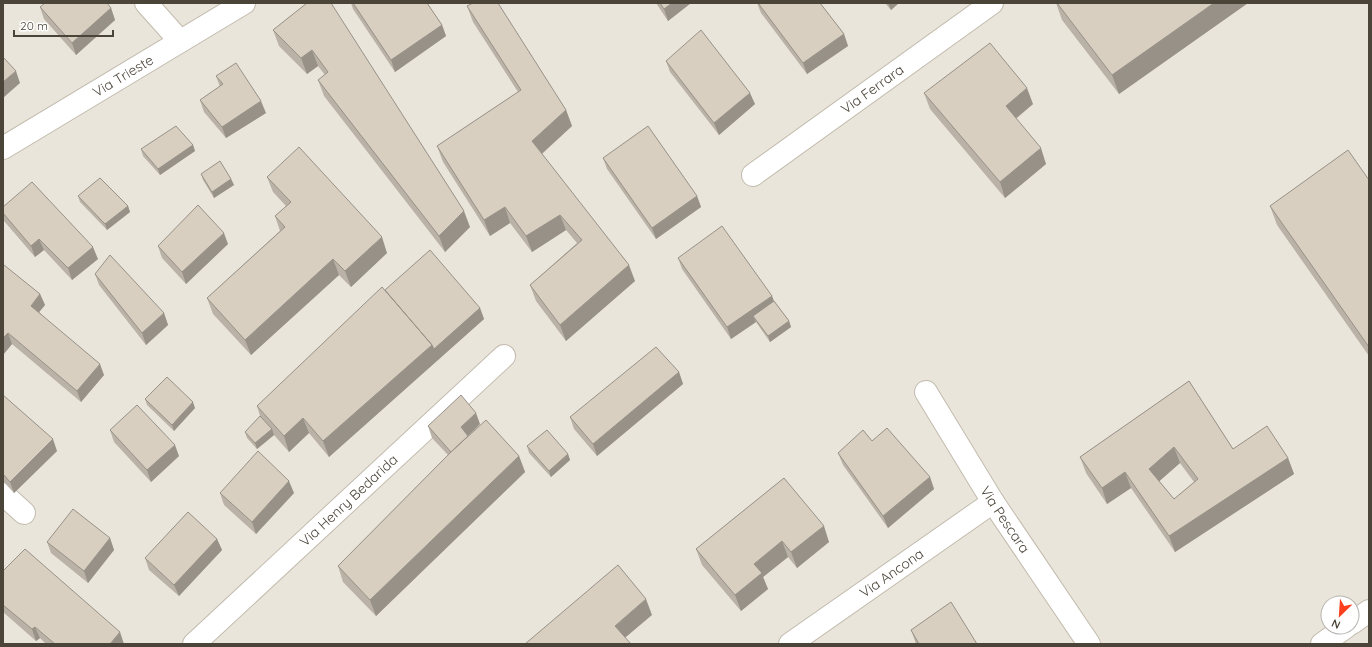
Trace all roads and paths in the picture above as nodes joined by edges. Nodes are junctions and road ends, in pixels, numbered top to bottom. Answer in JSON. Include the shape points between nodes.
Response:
{"nodes":[{"id":1,"x":146,"y":3,"type":"edge"},
{"id":2,"x":244,"y":3,"type":"edge"},
{"id":3,"x":992,"y":3,"type":"edge"},
{"id":4,"x":180,"y":41,"type":"junction"},
{"id":5,"x":3,"y":148,"type":"edge"},
{"id":6,"x":753,"y":175,"type":"dead end"},
{"id":7,"x":504,"y":356,"type":"dead end"},
{"id":8,"x":926,"y":392,"type":"dead end"},
{"id":9,"x":3,"y":494,"type":"edge"},
{"id":10,"x":993,"y":502,"type":"junction"},
{"id":11,"x":24,"y":513,"type":"dead end"},
{"id":12,"x":1369,"y":611,"type":"edge"},
{"id":13,"x":1360,"y":617,"type":"edge"},
{"id":14,"x":1335,"y":635,"type":"edge"},
{"id":15,"x":194,"y":644,"type":"edge"},
{"id":16,"x":790,"y":644,"type":"edge"},
{"id":17,"x":1089,"y":644,"type":"edge"},
{"id":18,"x":1322,"y":644,"type":"edge"}],
"edges":[{"from":1,"to":4,"type":"street"},
{"from":2,"to":4,"type":"street","name":"Via Trieste"},
{"from":3,"to":6,"type":"street","name":"Via Ferrara"},
{"from":4,"to":5,"type":"street","name":"Via Trieste"},
{"from":7,"to":15,"type":"street","name":"Via Henry Bedarida"},
{"from":8,"to":10,"type":"street","name":"Via Pescara"},
{"from":9,"to":11,"type":"street"},
{"from":10,"to":16,"type":"street","name":"Via Ancona"},
{"from":10,"to":17,"type":"street","name":"Via Pescara"},
{"from":12,"to":13,"type":"street"},
{"from":14,"to":18,"type":"street"}]}
